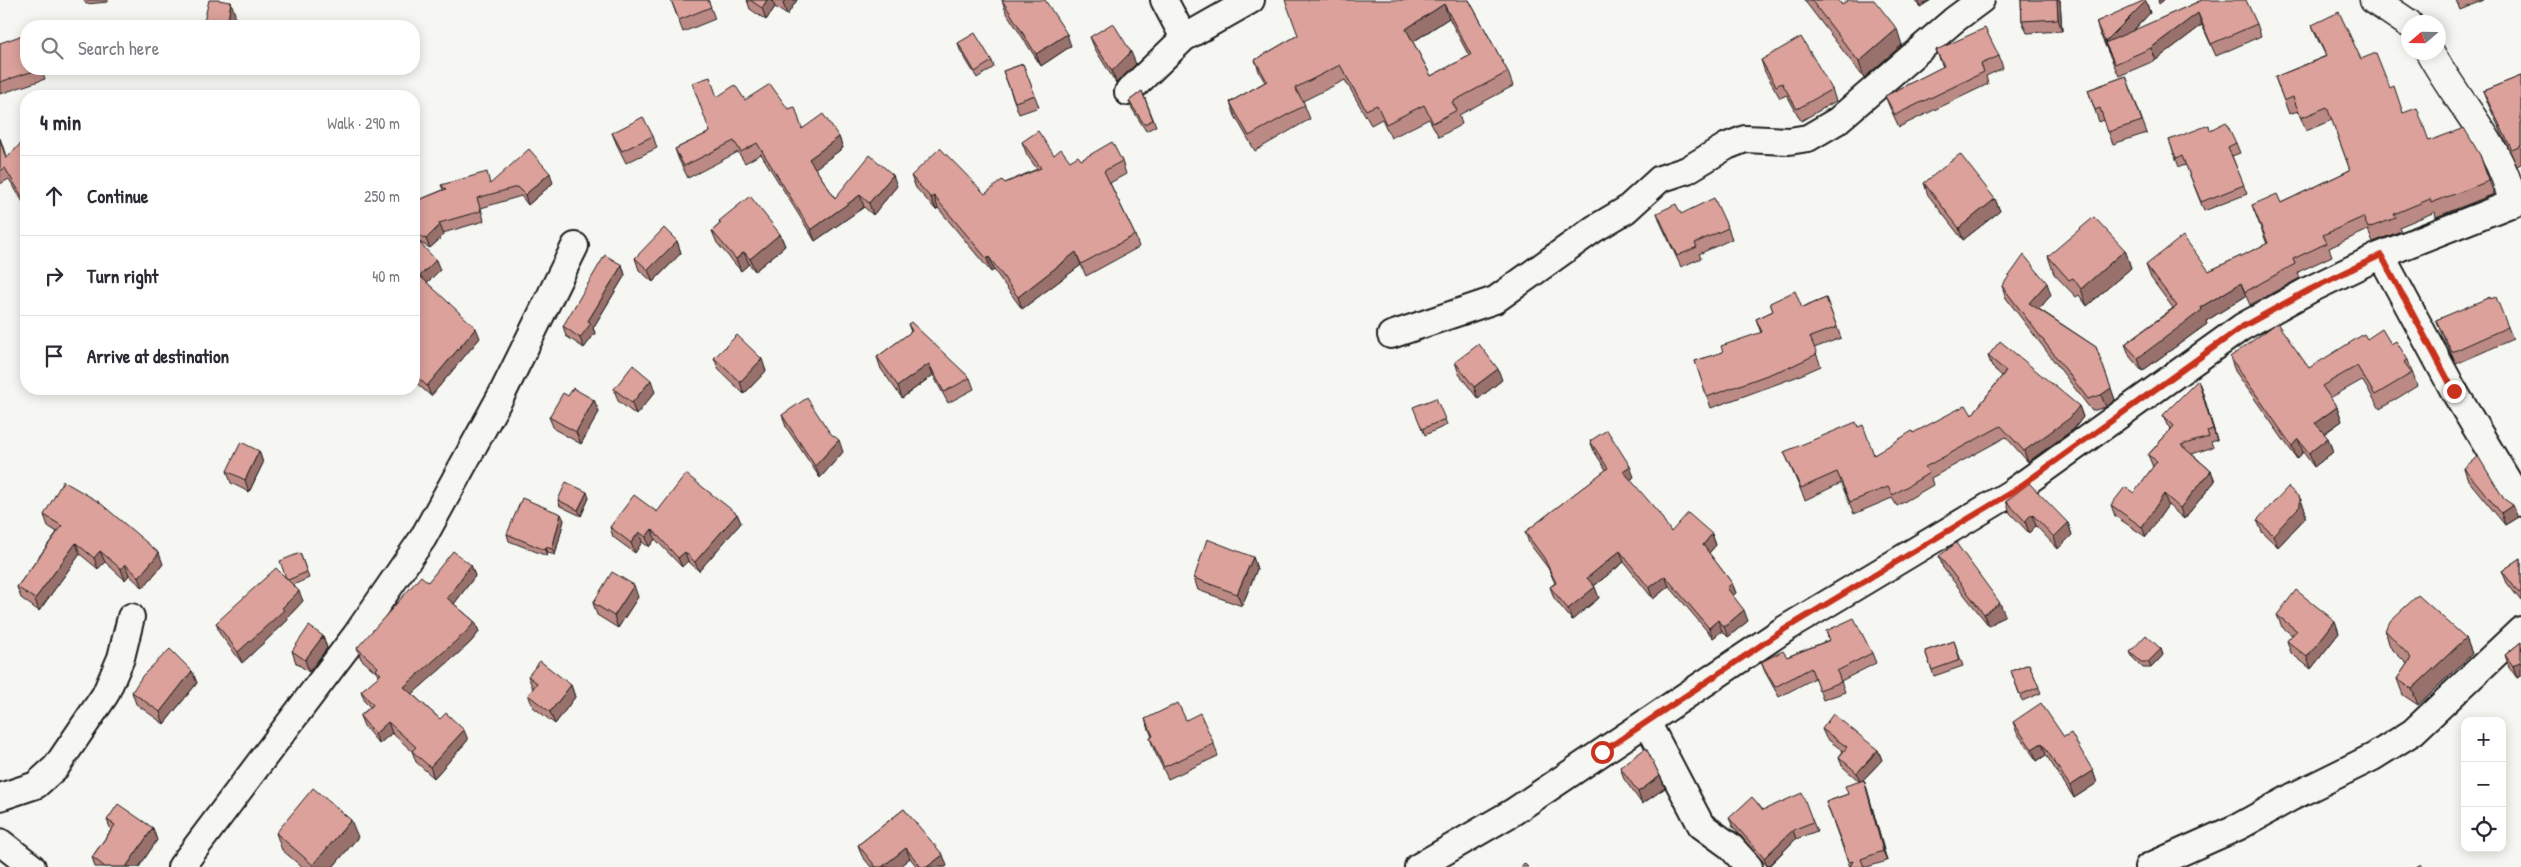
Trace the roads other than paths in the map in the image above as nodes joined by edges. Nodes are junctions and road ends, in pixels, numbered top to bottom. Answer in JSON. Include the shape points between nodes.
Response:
{"nodes":[{"id":1,"x":1164,"y":0,"type":"edge"},
{"id":2,"x":1251,"y":0,"type":"edge"},
{"id":3,"x":1981,"y":0,"type":"edge"},
{"id":4,"x":2374,"y":0,"type":"edge"},
{"id":5,"x":2401,"y":19,"type":"edge"},
{"id":6,"x":1184,"y":38,"type":"junction"},
{"id":7,"x":2435,"y":60,"type":"edge"},
{"id":8,"x":1128,"y":92,"type":"dead end"},
{"id":9,"x":2517,"y":202,"type":"edge"},
{"id":10,"x":575,"y":246,"type":"dead end"},
{"id":11,"x":2381,"y":255,"type":"junction"},
{"id":12,"x":1391,"y":336,"type":"dead end"},
{"id":13,"x":2521,"y":503,"type":"edge"},
{"id":14,"x":131,"y":617,"type":"dead end"},
{"id":15,"x":2521,"y":630,"type":"edge"},
{"id":16,"x":1647,"y":722,"type":"junction"},
{"id":17,"x":0,"y":797,"type":"edge"},
{"id":18,"x":0,"y":842,"type":"edge"},
{"id":19,"x":1433,"y":864,"type":"edge"},
{"id":20,"x":32,"y":867,"type":"edge"},
{"id":21,"x":181,"y":867,"type":"edge"},
{"id":22,"x":1749,"y":867,"type":"edge"},
{"id":23,"x":2148,"y":867,"type":"edge"}],
"edges":[{"from":1,"to":6,"type":"street"},
{"from":2,"to":6,"type":"street"},
{"from":3,"to":12,"type":"street","via":[[1837,121],[1808,138],[1789,141],[1745,139],[1728,146],[1687,170],[1660,179],[1626,210],[1494,300]]},
{"from":4,"to":5,"type":"street"},
{"from":6,"to":8,"type":"street"},
{"from":7,"to":9,"type":"street","via":[[2488,140]]},
{"from":9,"to":11,"type":"street"},
{"from":10,"to":21,"type":"street","via":[[502,394],[418,546],[356,635]]},
{"from":11,"to":13,"type":"street","via":[[2454,391]]},
{"from":11,"to":16,"type":"street","via":[[2242,327],[2011,493],[1785,629]]},
{"from":14,"to":17,"type":"street","via":[[121,658],[105,695],[56,767],[36,785]]},
{"from":15,"to":23,"type":"street","via":[[2431,717],[2373,758],[2240,826]]},
{"from":16,"to":19,"type":"street"},
{"from":16,"to":22,"type":"street","via":[[1701,825],[1730,846]]},
{"from":18,"to":20,"type":"street"}]}
